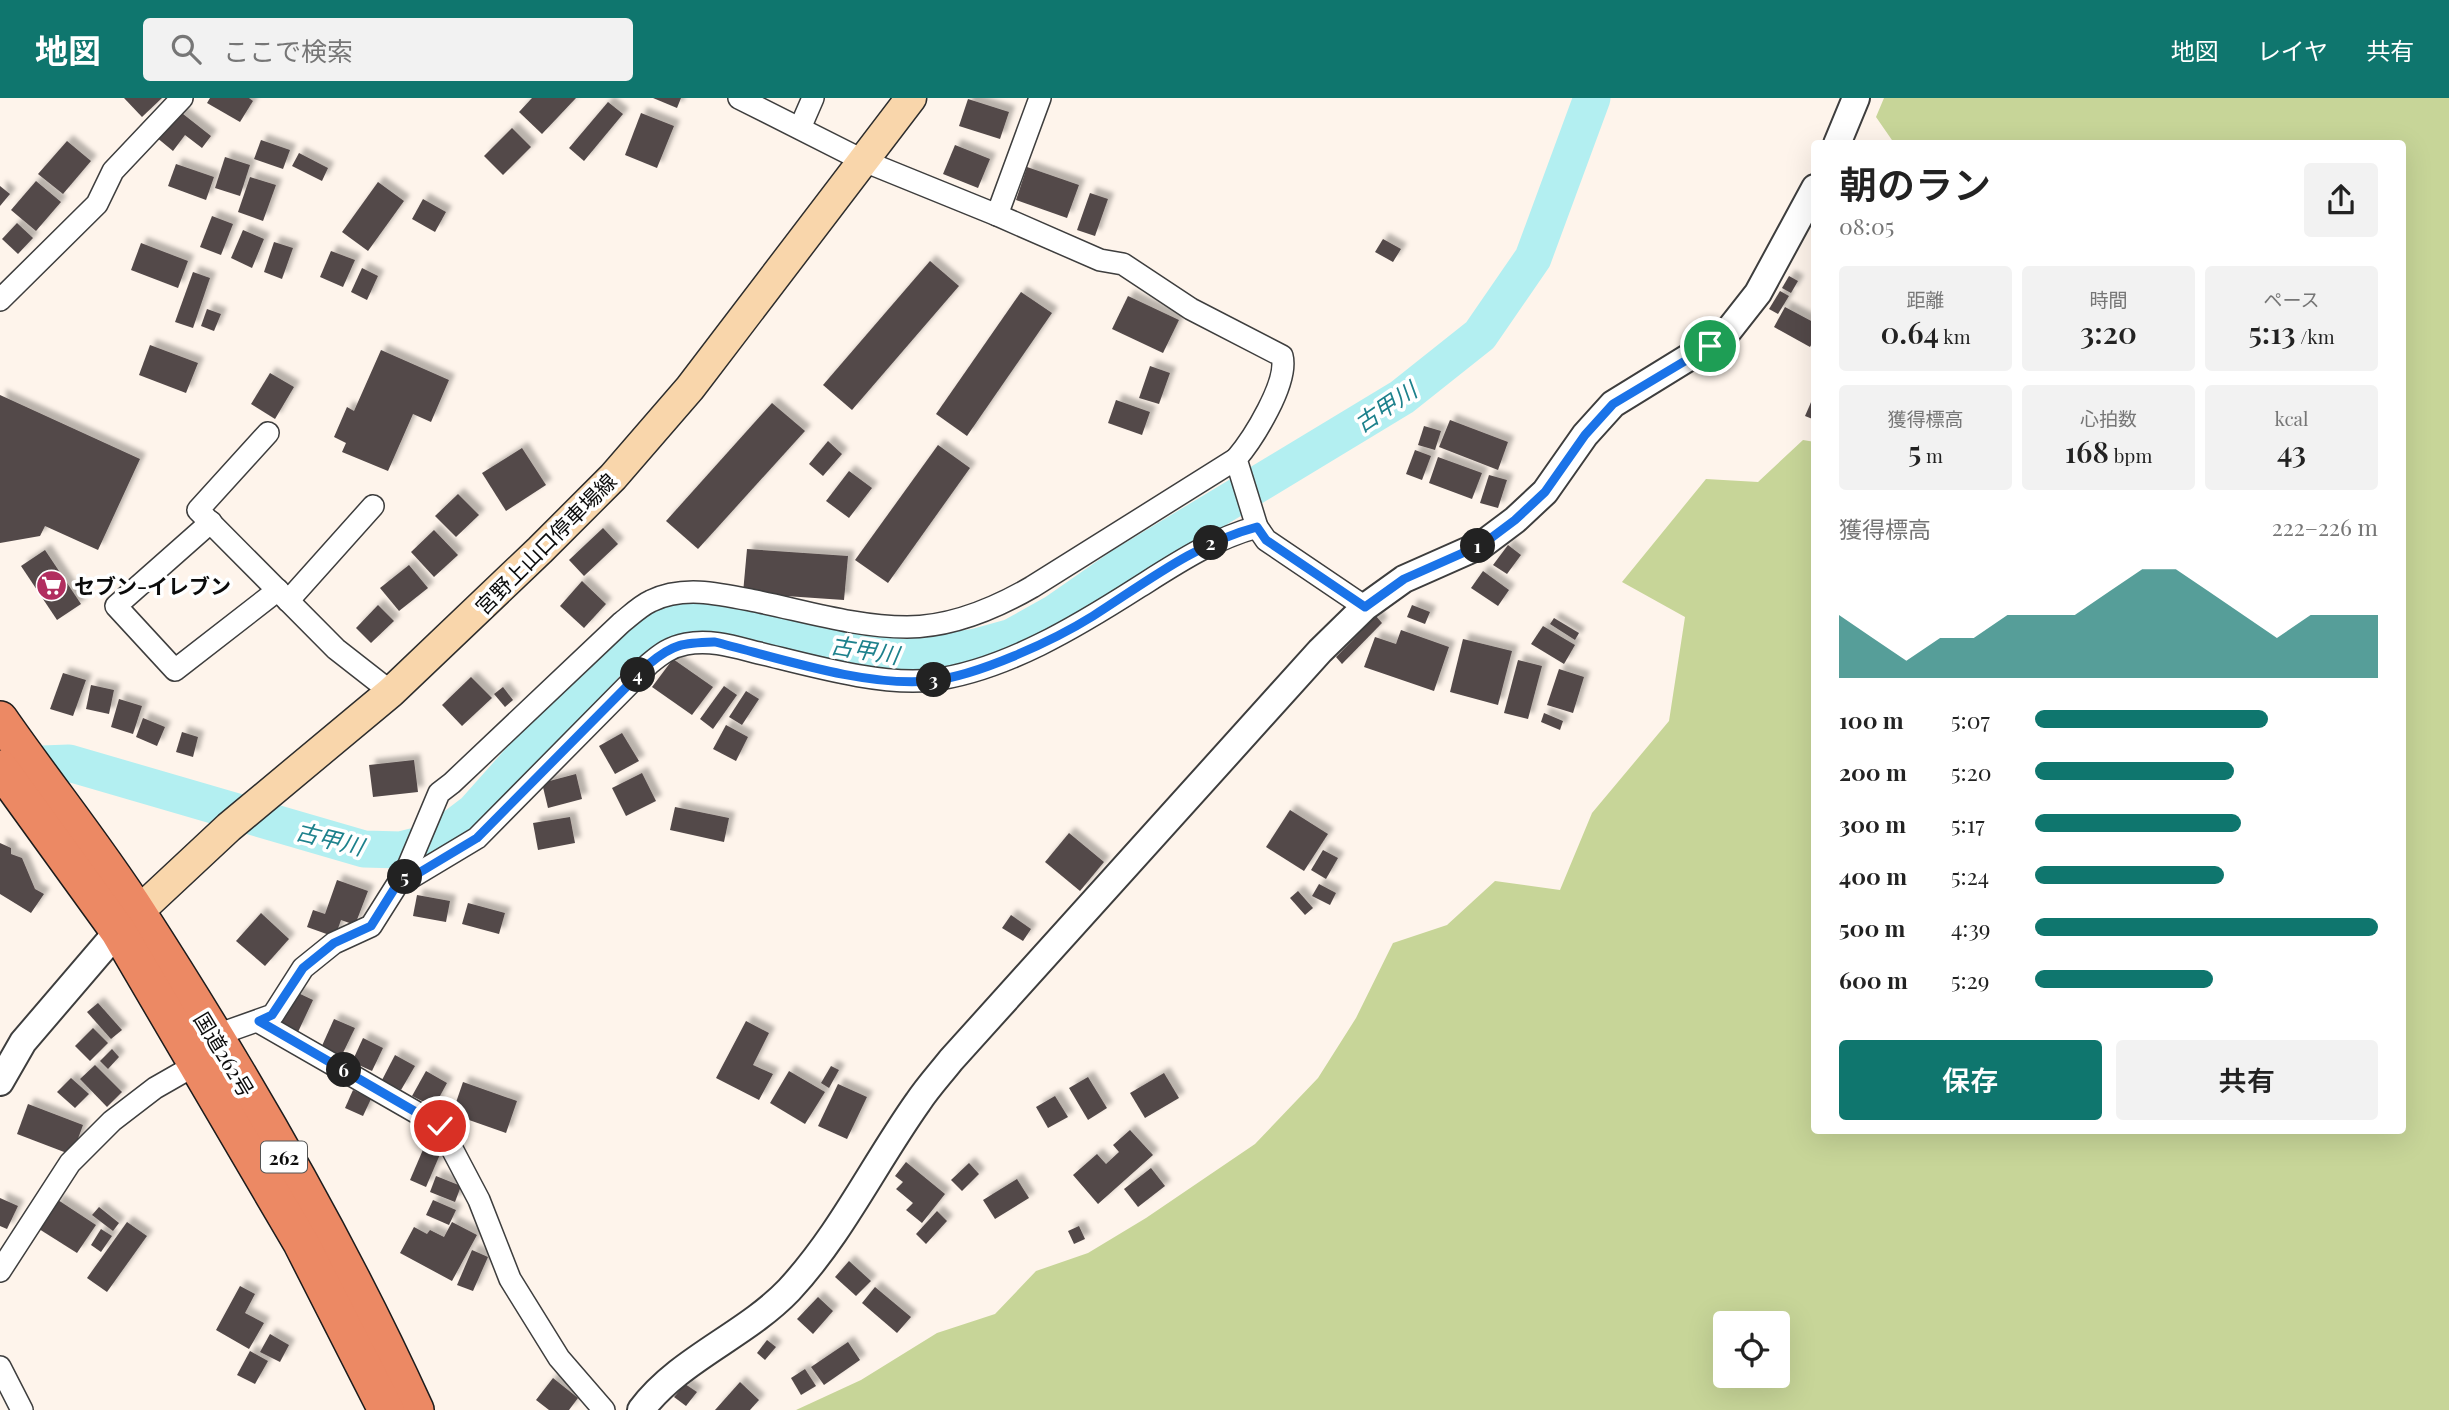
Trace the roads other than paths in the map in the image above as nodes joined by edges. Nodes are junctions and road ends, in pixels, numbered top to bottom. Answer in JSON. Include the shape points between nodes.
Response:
{"nodes":[{"id":1,"x":182,"y":98,"type":"edge"},
{"id":2,"x":739,"y":98,"type":"edge"},
{"id":3,"x":813,"y":98,"type":"edge"},
{"id":4,"x":911,"y":98,"type":"edge"},
{"id":5,"x":1040,"y":98,"type":"edge"},
{"id":6,"x":1856,"y":98,"type":"edge"},
{"id":7,"x":800,"y":128,"type":"junction"},
{"id":8,"x":1839,"y":140,"type":"edge"},
{"id":9,"x":864,"y":161,"type":"junction"},
{"id":10,"x":1811,"y":195,"type":"edge"},
{"id":11,"x":997,"y":215,"type":"junction"},
{"id":12,"x":0,"y":300,"type":"edge"},
{"id":13,"x":268,"y":433,"type":"dead end"},
{"id":14,"x":1237,"y":464,"type":"junction"},
{"id":15,"x":373,"y":506,"type":"dead end"},
{"id":16,"x":1254,"y":519,"type":"junction"},
{"id":17,"x":211,"y":522,"type":"junction"},
{"id":18,"x":283,"y":596,"type":"junction"},
{"id":19,"x":1365,"y":607,"type":"junction"},
{"id":20,"x":391,"y":692,"type":"junction"},
{"id":21,"x":6,"y":744,"type":"edge"},
{"id":22,"x":404,"y":873,"type":"junction"},
{"id":23,"x":128,"y":921,"type":"junction"},
{"id":24,"x":259,"y":1021,"type":"junction"},
{"id":25,"x":206,"y":1050,"type":"junction"},
{"id":26,"x":0,"y":1082,"type":"edge"},
{"id":27,"x":0,"y":1271,"type":"edge"},
{"id":28,"x":0,"y":1367,"type":"edge"},
{"id":29,"x":22,"y":1410,"type":"edge"},
{"id":30,"x":386,"y":1410,"type":"edge"},
{"id":31,"x":416,"y":1410,"type":"edge"},
{"id":32,"x":604,"y":1410,"type":"edge"},
{"id":33,"x":641,"y":1410,"type":"edge"}],
"edges":[{"from":1,"to":12,"type":"street","via":[[113,171],[97,204]]},
{"from":2,"to":7,"type":"street"},
{"from":3,"to":7,"type":"street"},
{"from":4,"to":9,"type":"main road","name":"宮野上山口停車場線"},
{"from":5,"to":11,"type":"street"},
{"from":6,"to":8,"type":"street"},
{"from":7,"to":9,"type":"street"},
{"from":9,"to":11,"type":"street"},
{"from":9,"to":20,"type":"main road","name":"宮野上山口停車場線","via":[[690,388],[613,477]]},
{"from":10,"to":19,"type":"street","via":[[1758,293],[1725,335],[1613,404],[1545,492],[1515,520],[1483,544],[1404,579]]},
{"from":11,"to":14,"type":"street","via":[[1100,260],[1123,264],[1191,309],[1282,356],[1285,365],[1275,393]]},
{"from":13,"to":17,"type":"street","via":[[198,510]]},
{"from":14,"to":16,"type":"street"},
{"from":14,"to":22,"type":"street","via":[[1001,605],[956,621],[908,627],[873,625],[684,591],[651,601],[621,623],[439,793]]},
{"from":15,"to":18,"type":"street"},
{"from":16,"to":19,"type":"street","via":[[1266,540]]},
{"from":16,"to":22,"type":"street","via":[[1084,622],[969,674],[929,681],[877,678],[715,642],[667,649],[477,838],[412,877]]},
{"from":17,"to":18,"type":"street"},
{"from":17,"to":18,"type":"street","via":[[116,606],[175,670]]},
{"from":18,"to":20,"type":"street","via":[[336,649]]},
{"from":19,"to":33,"type":"street","via":[[1320,651],[951,1060],[918,1101],[820,1253],[787,1292],[739,1333],[681,1372]]},
{"from":20,"to":23,"type":"main road","name":"宮野上山口停車場線","via":[[229,827]]},
{"from":21,"to":23,"type":"highway","name":"国道262号","number":"262","via":[[38,798]]},
{"from":22,"to":24,"type":"street","via":[[371,926],[334,943],[303,968],[272,1015]]},
{"from":23,"to":25,"type":"highway","name":"国道262号","number":"262"},
{"from":23,"to":26,"type":"street","via":[[23,1042]]},
{"from":24,"to":25,"type":"street"},
{"from":24,"to":32,"type":"street","via":[[440,1126],[479,1200],[510,1279],[559,1358]]},
{"from":25,"to":27,"type":"street","via":[[112,1121],[70,1163]]},
{"from":25,"to":30,"type":"highway","name":"国道262号","number":"262"},
{"from":25,"to":31,"type":"highway","name":"国道262号","number":"262","via":[[327,1229]]},
{"from":28,"to":29,"type":"street"}]}
